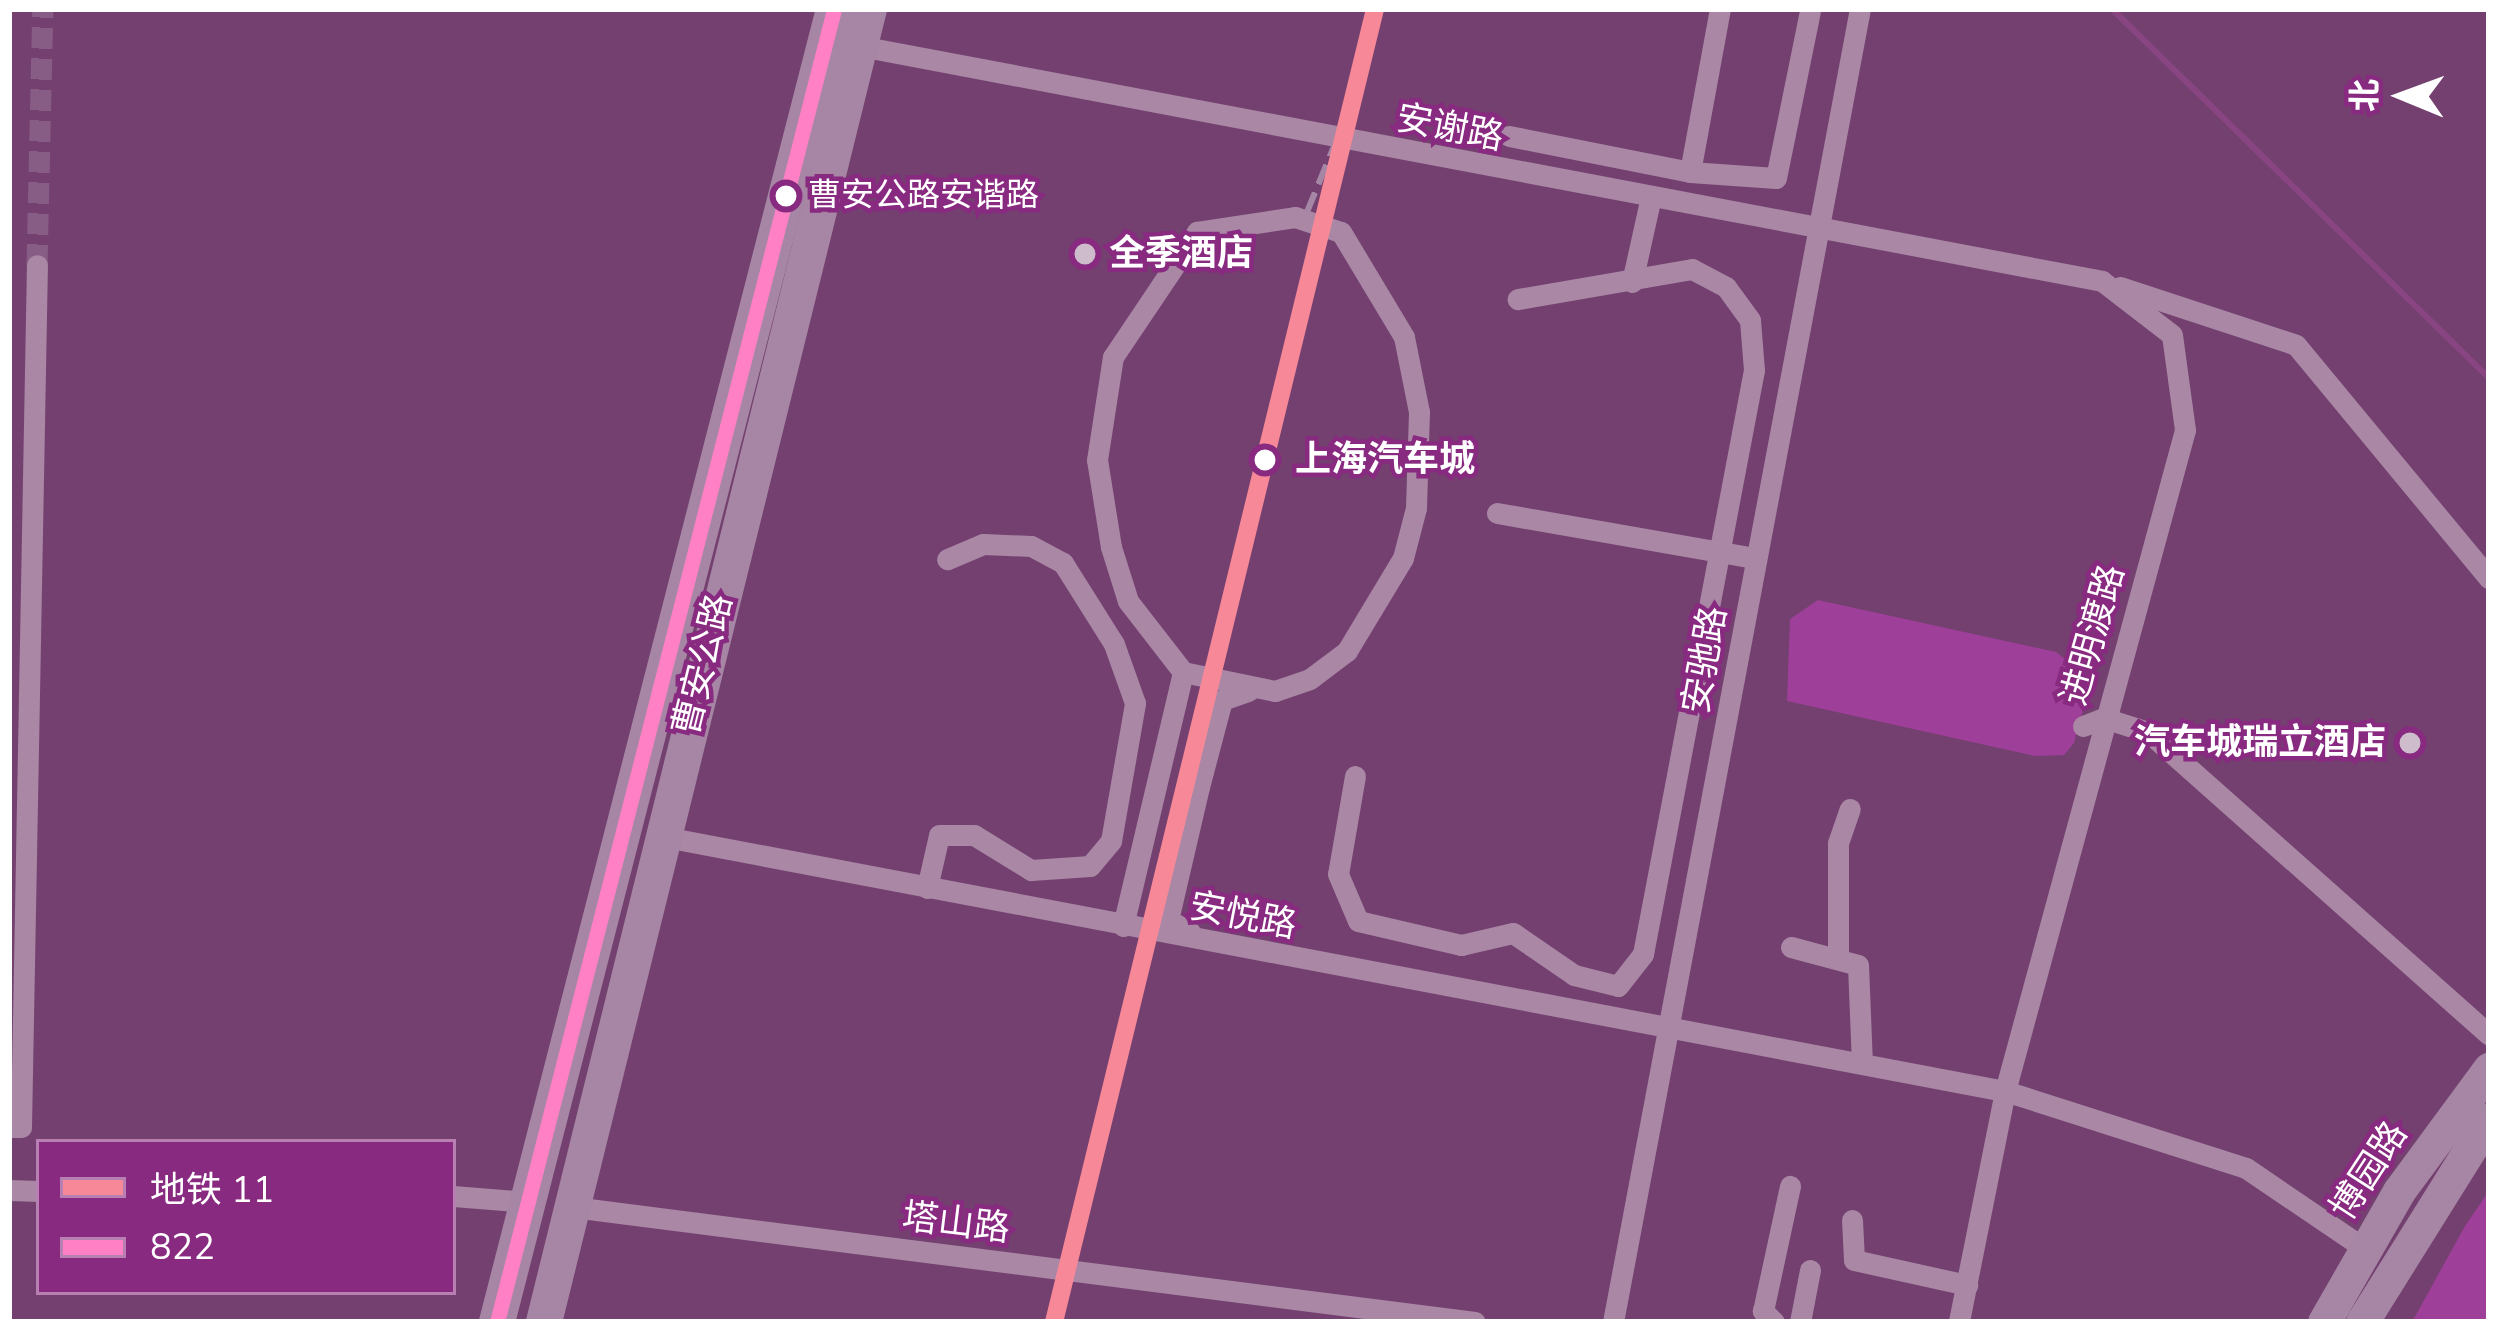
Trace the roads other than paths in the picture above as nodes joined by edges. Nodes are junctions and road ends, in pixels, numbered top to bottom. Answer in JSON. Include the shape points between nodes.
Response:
{"nodes":[{"id":1,"x":834,"y":9,"type":"edge"},
{"id":2,"x":869,"y":9,"type":"edge"},
{"id":3,"x":1720,"y":9,"type":"edge"},
{"id":4,"x":1860,"y":9,"type":"edge"},
{"id":5,"x":1810,"y":11,"type":"edge"},
{"id":6,"x":860,"y":46,"type":"junction"},
{"id":7,"x":1509,"y":136,"type":"dead end"},
{"id":8,"x":1690,"y":172,"type":"junction"},
{"id":9,"x":1650,"y":201,"type":"junction"},
{"id":10,"x":1815,"y":234,"type":"junction"},
{"id":11,"x":38,"y":265,"type":"tunnel mouth"},
{"id":12,"x":2102,"y":281,"type":"junction"},
{"id":13,"x":1632,"y":282,"type":"junction"},
{"id":14,"x":1519,"y":299,"type":"dead end"},
{"id":15,"x":1497,"y":513,"type":"dead end"},
{"id":16,"x":1719,"y":552,"type":"junction"},
{"id":17,"x":1755,"y":558,"type":"junction"},
{"id":18,"x":947,"y":560,"type":"dead end"},
{"id":19,"x":2489,"y":578,"type":"edge"},
{"id":20,"x":1183,"y":672,"type":"junction"},
{"id":21,"x":1254,"y":689,"type":"junction"},
{"id":22,"x":2093,"y":722,"type":"junction"},
{"id":23,"x":1355,"y":776,"type":"dead end"},
{"id":24,"x":1850,"y":809,"type":"dead end"},
{"id":25,"x":660,"y":836,"type":"junction"},
{"id":26,"x":927,"y":888,"type":"junction"},
{"id":27,"x":1123,"y":926,"type":"junction"},
{"id":28,"x":1190,"y":939,"type":"junction"},
{"id":29,"x":1791,"y":947,"type":"dead end"},
{"id":30,"x":1838,"y":956,"type":"junction"},
{"id":31,"x":1672,"y":1033,"type":"junction"},
{"id":32,"x":2489,"y":1035,"type":"edge"},
{"id":33,"x":1862,"y":1063,"type":"junction"},
{"id":34,"x":2489,"y":1069,"type":"edge"},
{"id":35,"x":2005,"y":1090,"type":"junction"},
{"id":36,"x":2489,"y":1119,"type":"edge"},
{"id":37,"x":9,"y":1127,"type":"edge"},
{"id":38,"x":1790,"y":1186,"type":"dead end"},
{"id":39,"x":456,"y":1196,"type":"edge"},
{"id":40,"x":528,"y":1202,"type":"junction"},
{"id":41,"x":573,"y":1208,"type":"junction"},
{"id":42,"x":1852,"y":1220,"type":"dead end"},
{"id":43,"x":2365,"y":1249,"type":"junction"},
{"id":44,"x":1810,"y":1270,"type":"dead end"},
{"id":45,"x":1967,"y":1285,"type":"junction"},
{"id":46,"x":497,"y":1322,"type":"edge"},
{"id":47,"x":544,"y":1322,"type":"edge"},
{"id":48,"x":1474,"y":1322,"type":"edge"},
{"id":49,"x":1613,"y":1322,"type":"edge"},
{"id":50,"x":1774,"y":1322,"type":"edge"},
{"id":51,"x":1800,"y":1322,"type":"edge"},
{"id":52,"x":1960,"y":1322,"type":"edge"},
{"id":53,"x":2324,"y":1322,"type":"edge"},
{"id":54,"x":2362,"y":1322,"type":"edge"}],
"edges":[{"from":1,"to":40,"type":"highway","name":"曹安公路"},
{"from":2,"to":6,"type":"highway","name":"曹安公路"},
{"from":3,"to":8,"type":"street"},
{"from":4,"to":10,"type":"street","name":"安驰路"},
{"from":5,"to":8,"type":"street","via":[[1776,178]]},
{"from":6,"to":9,"type":"street","name":"安谢路"},
{"from":6,"to":25,"type":"highway","name":"曹安公路"},
{"from":7,"to":8,"type":"street"},
{"from":9,"to":10,"type":"street","name":"安谢路"},
{"from":9,"to":13,"type":"street"},
{"from":10,"to":12,"type":"street","name":"进明渡路"},
{"from":10,"to":17,"type":"street","name":"安驰路"},
{"from":11,"to":37,"type":"street","via":[[21,1127]]},
{"from":12,"to":19,"type":"street","via":[[2296,345]]},
{"from":12,"to":22,"type":"street","name":"进明渡路","via":[[2172,335],[2186,430]]},
{"from":13,"to":14,"type":"street"},
{"from":13,"to":16,"type":"street","via":[[1692,269],[1726,287],[1750,320],[1754,370]]},
{"from":15,"to":16,"type":"street"},
{"from":16,"to":17,"type":"street"},
{"from":16,"to":23,"type":"street","via":[[1643,954],[1618,986],[1574,975],[1513,932],[1461,945],[1358,921],[1338,874]]},
{"from":17,"to":31,"type":"street","name":"安驰路"},
{"from":18,"to":26,"type":"street","via":[[983,544],[1031,546],[1064,563],[1114,644],[1135,703],[1111,841],[1090,866],[1030,870],[974,835],[939,835]]},
{"from":20,"to":21,"type":"street"},
{"from":20,"to":21,"type":"street","via":[[1128,601],[1111,547],[1097,460],[1113,357],[1197,232],[1295,217],[1341,232],[1404,338],[1419,412],[1416,508],[1403,558],[1348,651],[1310,679]]},
{"from":20,"to":27,"type":"street"},
{"from":21,"to":28,"type":"street","via":[[1222,700],[1198,787],[1168,920],[1190,929]]},
{"from":22,"to":32,"type":"street","via":[[2148,732]]},
{"from":22,"to":35,"type":"street","name":"进明渡路"},
{"from":24,"to":30,"type":"street","via":[[1838,843]]},
{"from":25,"to":26,"type":"street","name":"安悦路"},
{"from":25,"to":41,"type":"highway","name":"曹安公路"},
{"from":26,"to":27,"type":"street","name":"安悦路"},
{"from":27,"to":28,"type":"street","name":"安悦路"},
{"from":28,"to":31,"type":"street","name":"安悦路"},
{"from":29,"to":30,"type":"street"},
{"from":30,"to":33,"type":"street","via":[[1858,965]]},
{"from":31,"to":33,"type":"street","name":"安悦路"},
{"from":31,"to":49,"type":"street","name":"安驰路"},
{"from":33,"to":35,"type":"street","name":"安悦路"},
{"from":34,"to":43,"type":"main road","name":"博园路"},
{"from":35,"to":43,"type":"street","name":"安悦路","via":[[2246,1168]]},
{"from":35,"to":45,"type":"street","name":"进明渡路"},
{"from":36,"to":54,"type":"main road","name":"博园路"},
{"from":38,"to":50,"type":"street","via":[[1763,1311]]},
{"from":39,"to":40,"type":"street"},
{"from":40,"to":46,"type":"highway","name":"曹安公路"},
{"from":41,"to":47,"type":"highway","name":"曹安公路"},
{"from":41,"to":48,"type":"street","name":"塔山路"},
{"from":42,"to":45,"type":"street","via":[[1854,1260]]},
{"from":43,"to":53,"type":"main road","name":"博园路"},
{"from":44,"to":51,"type":"street"},
{"from":45,"to":52,"type":"street","name":"进明渡路"}]}
